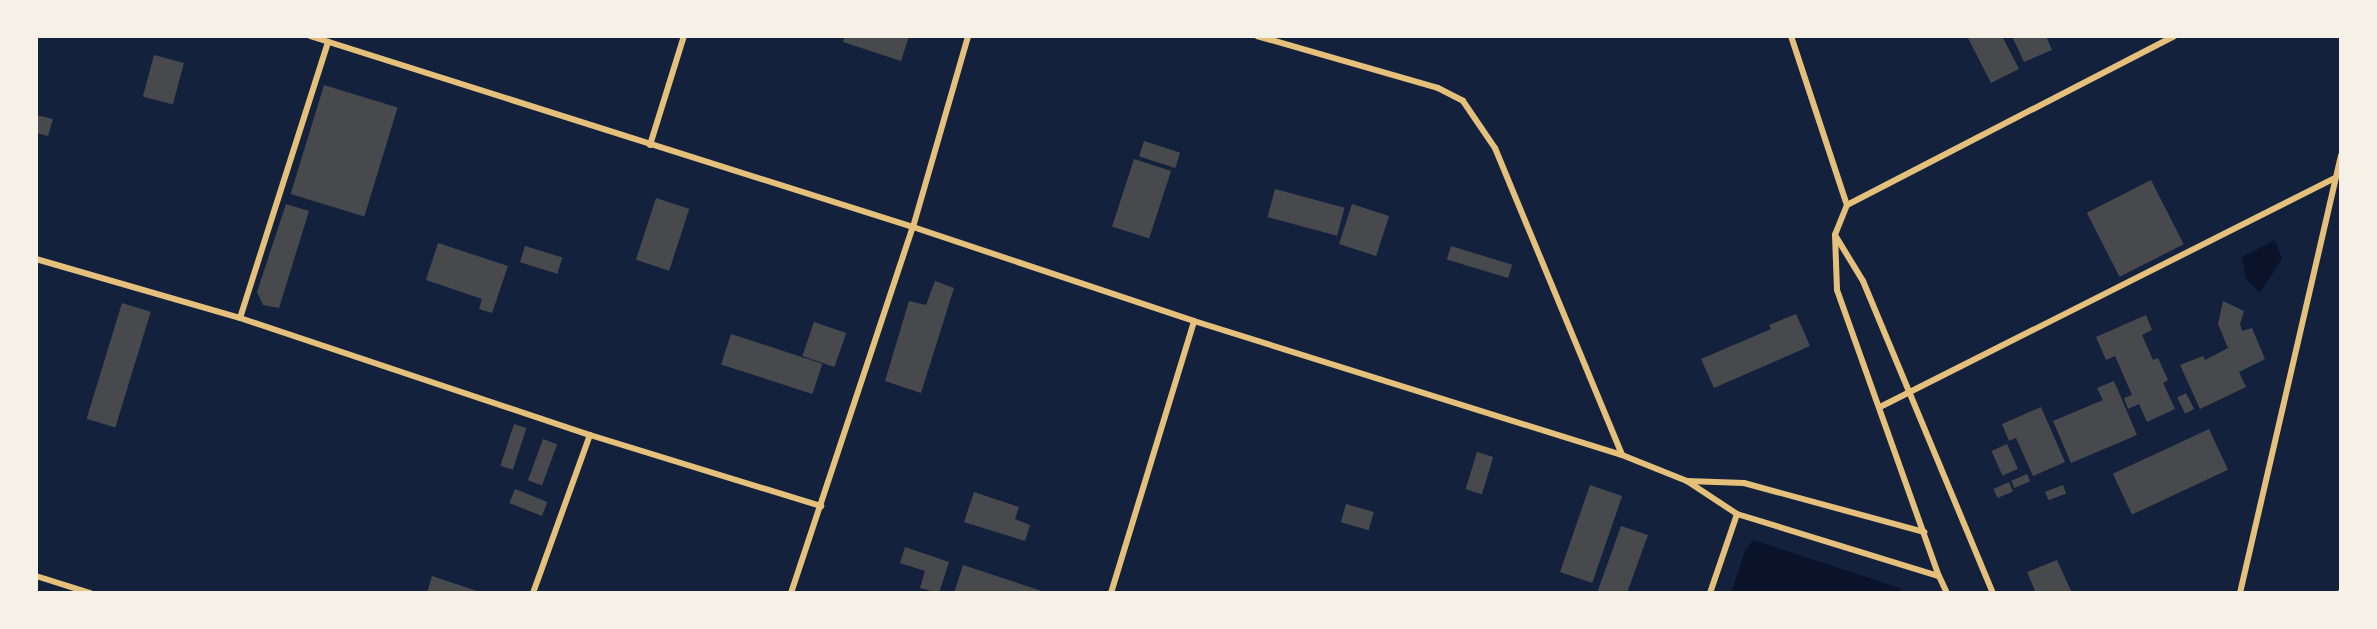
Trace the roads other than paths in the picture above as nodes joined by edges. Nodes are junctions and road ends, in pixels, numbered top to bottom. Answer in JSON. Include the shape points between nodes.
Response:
{"nodes":[{"id":1,"x":310,"y":36,"type":"edge"},
{"id":2,"x":684,"y":36,"type":"edge"},
{"id":3,"x":968,"y":36,"type":"edge"},
{"id":4,"x":1257,"y":36,"type":"edge"},
{"id":5,"x":1791,"y":36,"type":"edge"},
{"id":6,"x":2174,"y":36,"type":"edge"},
{"id":7,"x":328,"y":42,"type":"junction"},
{"id":8,"x":650,"y":145,"type":"junction"},
{"id":9,"x":2341,"y":156,"type":"edge"},
{"id":10,"x":2335,"y":178,"type":"junction"},
{"id":11,"x":1847,"y":205,"type":"junction"},
{"id":12,"x":913,"y":227,"type":"junction"},
{"id":13,"x":1835,"y":235,"type":"junction"},
{"id":14,"x":37,"y":259,"type":"edge"},
{"id":15,"x":36,"y":268,"type":"edge"},
{"id":16,"x":240,"y":318,"type":"junction"},
{"id":17,"x":1194,"y":321,"type":"junction"},
{"id":18,"x":1908,"y":393,"type":"junction"},
{"id":19,"x":1880,"y":407,"type":"junction"},
{"id":20,"x":590,"y":435,"type":"junction"},
{"id":21,"x":1622,"y":454,"type":"junction"},
{"id":22,"x":1687,"y":481,"type":"junction"},
{"id":23,"x":820,"y":506,"type":"junction"},
{"id":24,"x":1737,"y":514,"type":"junction"},
{"id":25,"x":1924,"y":532,"type":"junction"},
{"id":26,"x":36,"y":576,"type":"edge"},
{"id":27,"x":1939,"y":576,"type":"junction"},
{"id":28,"x":90,"y":593,"type":"edge"},
{"id":29,"x":533,"y":593,"type":"edge"},
{"id":30,"x":791,"y":593,"type":"edge"},
{"id":31,"x":1111,"y":593,"type":"edge"},
{"id":32,"x":1710,"y":593,"type":"edge"},
{"id":33,"x":1947,"y":593,"type":"edge"},
{"id":34,"x":1993,"y":593,"type":"edge"},
{"id":35,"x":2240,"y":593,"type":"edge"}],
"edges":[{"from":1,"to":7,"type":"street"},
{"from":2,"to":8,"type":"street"},
{"from":3,"to":12,"type":"street"},
{"from":4,"to":21,"type":"street","via":[[1438,88],[1463,101],[1495,148]]},
{"from":5,"to":11,"type":"street"},
{"from":6,"to":11,"type":"street"},
{"from":7,"to":8,"type":"street"},
{"from":7,"to":16,"type":"street"},
{"from":8,"to":12,"type":"street"},
{"from":9,"to":10,"type":"street"},
{"from":10,"to":18,"type":"street"},
{"from":10,"to":35,"type":"street"},
{"from":11,"to":13,"type":"street"},
{"from":12,"to":17,"type":"street"},
{"from":12,"to":23,"type":"street"},
{"from":13,"to":18,"type":"street","via":[[1863,281]]},
{"from":13,"to":19,"type":"street","via":[[1837,290]]},
{"from":14,"to":15,"type":"street"},
{"from":14,"to":16,"type":"street"},
{"from":16,"to":20,"type":"street"},
{"from":17,"to":21,"type":"street"},
{"from":17,"to":31,"type":"street"},
{"from":18,"to":19,"type":"street"},
{"from":18,"to":34,"type":"street"},
{"from":19,"to":25,"type":"street"},
{"from":20,"to":23,"type":"street"},
{"from":20,"to":29,"type":"street"},
{"from":21,"to":22,"type":"street"},
{"from":22,"to":24,"type":"street"},
{"from":22,"to":25,"type":"street","via":[[1744,483]]},
{"from":23,"to":30,"type":"street"},
{"from":24,"to":27,"type":"street"},
{"from":24,"to":32,"type":"street"},
{"from":25,"to":27,"type":"street"},
{"from":26,"to":28,"type":"street"},
{"from":27,"to":33,"type":"street"}]}
